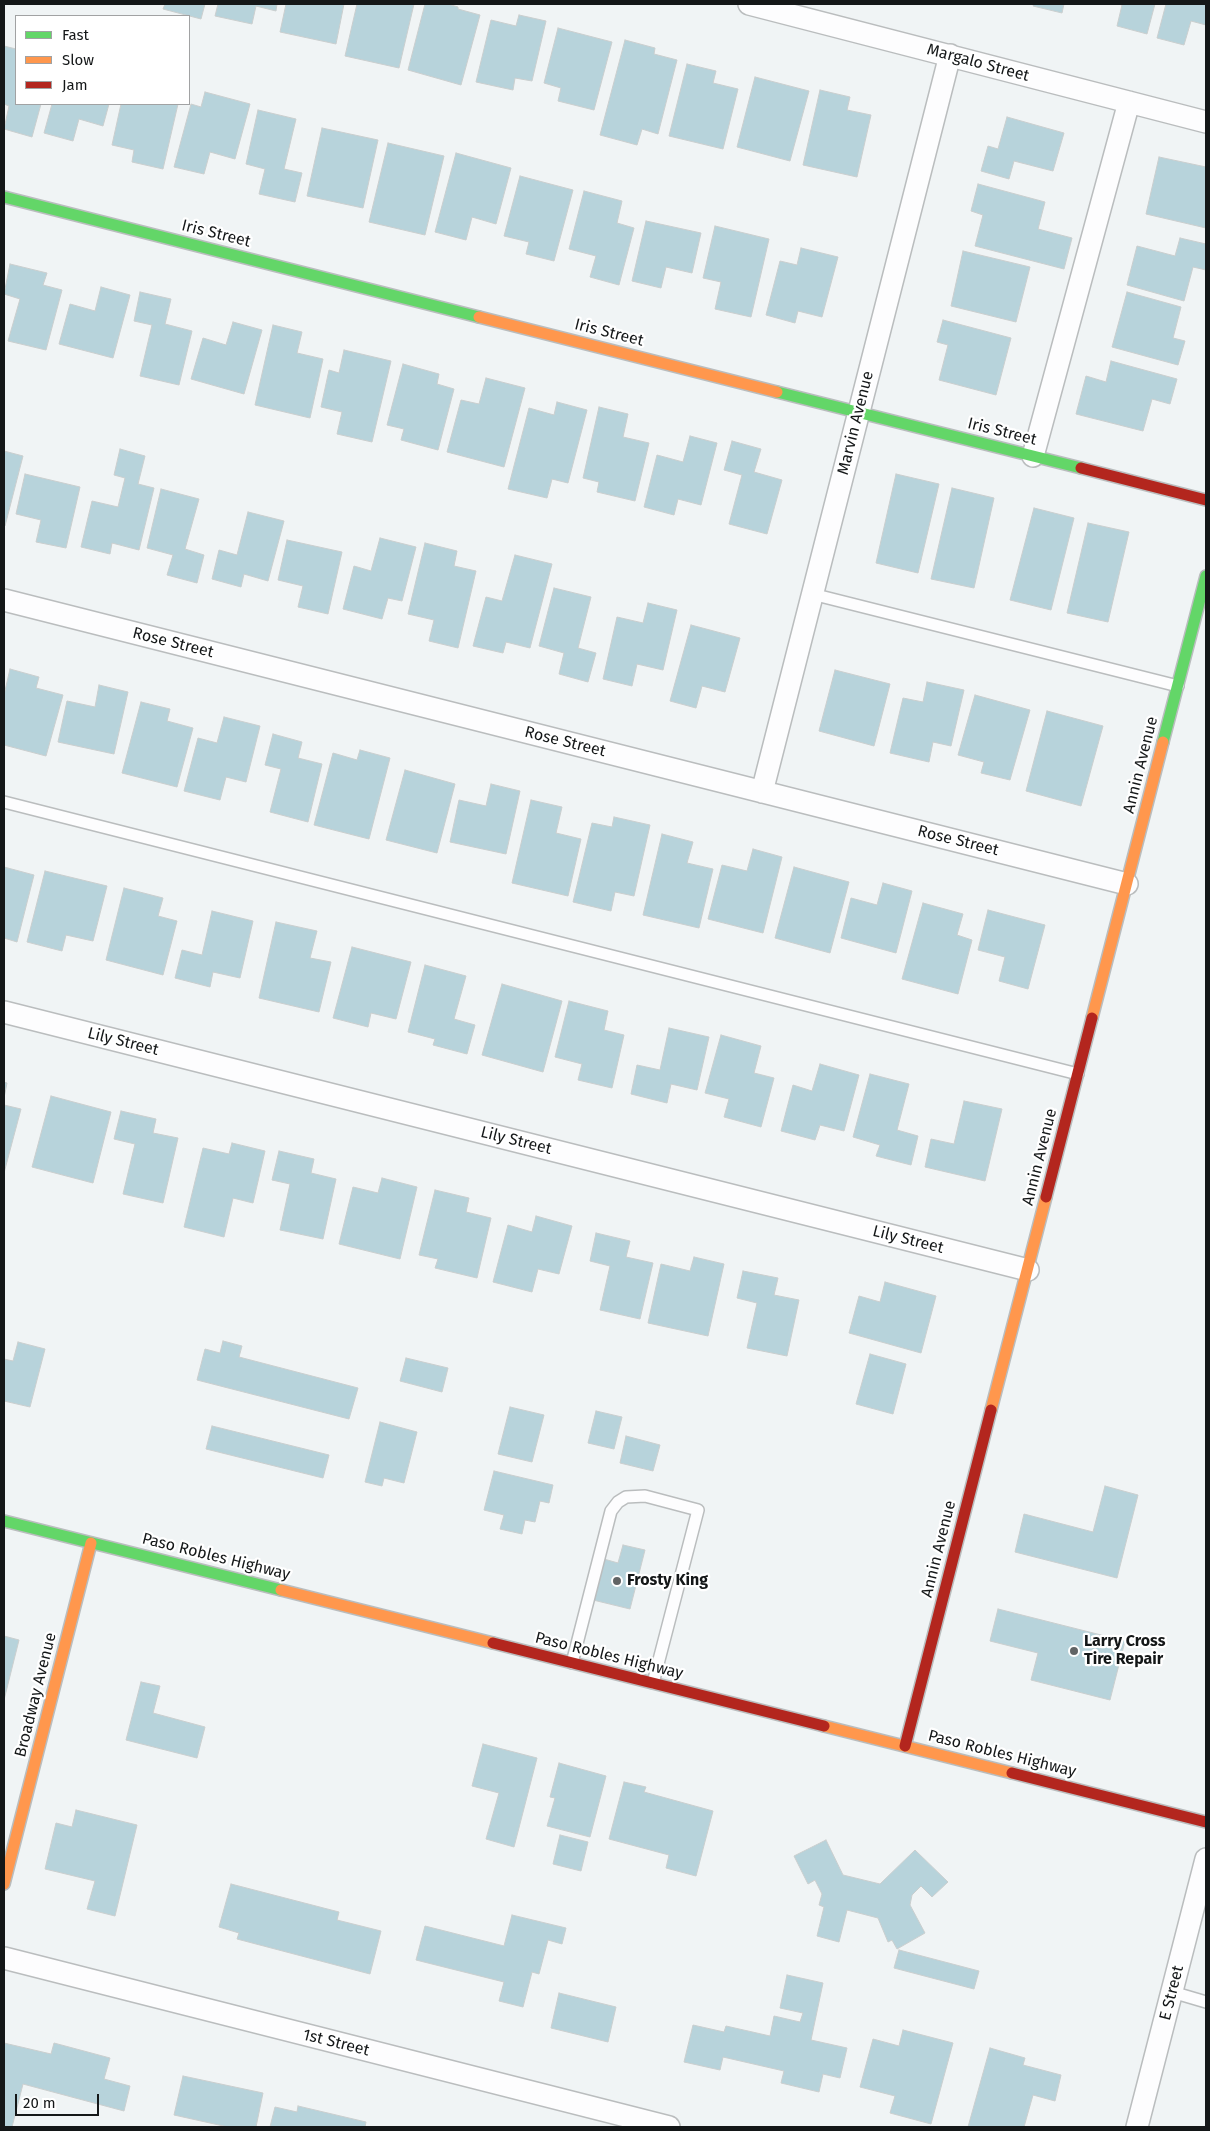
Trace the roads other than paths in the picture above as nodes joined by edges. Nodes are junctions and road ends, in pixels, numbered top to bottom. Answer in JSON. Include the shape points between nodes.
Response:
{"nodes":[{"id":1,"x":749,"y":4,"type":"edge"},
{"id":2,"x":950,"y":55,"type":"junction"},
{"id":3,"x":1130,"y":102,"type":"junction"},
{"id":4,"x":1206,"y":122,"type":"edge"},
{"id":5,"x":4,"y":197,"type":"edge"},
{"id":6,"x":859,"y":412,"type":"junction"},
{"id":7,"x":1033,"y":456,"type":"junction"},
{"id":8,"x":1206,"y":500,"type":"edge"},
{"id":9,"x":1206,"y":576,"type":"edge"},
{"id":10,"x":812,"y":594,"type":"junction"},
{"id":11,"x":4,"y":600,"type":"edge"},
{"id":12,"x":1178,"y":686,"type":"junction"},
{"id":13,"x":762,"y":792,"type":"junction"},
{"id":14,"x":4,"y":802,"type":"edge"},
{"id":15,"x":1127,"y":884,"type":"junction"},
{"id":16,"x":4,"y":1012,"type":"edge"},
{"id":17,"x":1078,"y":1074,"type":"junction"},
{"id":18,"x":1028,"y":1270,"type":"junction"},
{"id":19,"x":4,"y":1520,"type":"edge"},
{"id":20,"x":91,"y":1543,"type":"junction"},
{"id":21,"x":572,"y":1663,"type":"junction"},
{"id":22,"x":653,"y":1683,"type":"junction"},
{"id":23,"x":905,"y":1746,"type":"junction"},
{"id":24,"x":1206,"y":1822,"type":"edge"},
{"id":25,"x":1206,"y":1859,"type":"edge"},
{"id":26,"x":4,"y":1884,"type":"edge"},
{"id":27,"x":4,"y":1958,"type":"edge"},
{"id":28,"x":1172,"y":1992,"type":"junction"},
{"id":29,"x":1206,"y":2002,"type":"edge"},
{"id":30,"x":669,"y":2127,"type":"edge"},
{"id":31,"x":1137,"y":2127,"type":"edge"}],
"edges":[{"from":1,"to":2,"type":"street","name":"Margalo Street"},
{"from":2,"to":3,"type":"street","name":"Margalo Street"},
{"from":2,"to":6,"type":"street","name":"Marvin Avenue"},
{"from":3,"to":4,"type":"street","name":"Margalo Street"},
{"from":3,"to":7,"type":"street"},
{"from":5,"to":6,"type":"main road","name":"Iris Street"},
{"from":6,"to":7,"type":"main road","name":"Iris Street"},
{"from":6,"to":10,"type":"street","name":"Marvin Avenue"},
{"from":7,"to":8,"type":"main road","name":"Iris Street"},
{"from":9,"to":12,"type":"main road","name":"Annin Avenue"},
{"from":10,"to":12,"type":"lane"},
{"from":10,"to":13,"type":"street","name":"Marvin Avenue"},
{"from":11,"to":13,"type":"street","name":"Rose Street"},
{"from":12,"to":15,"type":"main road","name":"Annin Avenue"},
{"from":13,"to":15,"type":"street","name":"Rose Street"},
{"from":14,"to":17,"type":"lane"},
{"from":15,"to":17,"type":"main road","name":"Annin Avenue"},
{"from":16,"to":18,"type":"street","name":"Lily Street"},
{"from":17,"to":18,"type":"main road","name":"Annin Avenue"},
{"from":18,"to":23,"type":"main road","name":"Annin Avenue"},
{"from":19,"to":20,"type":"main road","name":"Paso Robles Highway"},
{"from":20,"to":21,"type":"main road","name":"Paso Robles Highway"},
{"from":20,"to":26,"type":"main road","name":"Broadway Avenue"},
{"from":21,"to":22,"type":"main road","name":"Paso Robles Highway"},
{"from":21,"to":22,"type":"lane","via":[[611,1511],[626,1497],[645,1496],[698,1510]]},
{"from":22,"to":23,"type":"main road","name":"Paso Robles Highway"},
{"from":23,"to":24,"type":"main road","name":"Paso Robles Highway"},
{"from":25,"to":28,"type":"street","name":"E Street"},
{"from":27,"to":30,"type":"street","name":"1st Street"},
{"from":28,"to":29,"type":"lane"},
{"from":28,"to":31,"type":"street","name":"E Street"}]}
